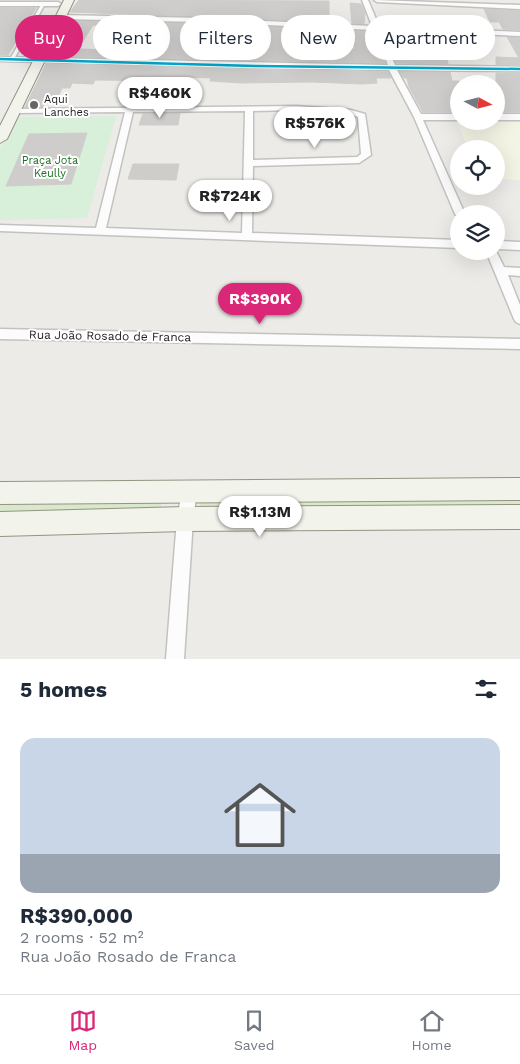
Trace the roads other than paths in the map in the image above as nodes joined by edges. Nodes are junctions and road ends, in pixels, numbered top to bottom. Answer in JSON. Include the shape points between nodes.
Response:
{"nodes":[{"id":1,"x":69,"y":0,"type":"edge"},
{"id":2,"x":365,"y":0,"type":"edge"},
{"id":3,"x":377,"y":0,"type":"edge"},
{"id":4,"x":448,"y":0,"type":"edge"},
{"id":5,"x":59,"y":2,"type":"edge"},
{"id":6,"x":0,"y":4,"type":"edge"},
{"id":7,"x":43,"y":4,"type":"junction"},
{"id":8,"x":512,"y":4,"type":"edge"},
{"id":9,"x":53,"y":15,"type":"edge"},
{"id":10,"x":61,"y":15,"type":"edge"},
{"id":11,"x":371,"y":15,"type":"edge"},
{"id":12,"x":83,"y":17,"type":"edge"},
{"id":13,"x":519,"y":17,"type":"edge"},
{"id":14,"x":365,"y":28,"type":"edge"},
{"id":15,"x":495,"y":33,"type":"edge"},
{"id":16,"x":520,"y":34,"type":"edge"},
{"id":17,"x":0,"y":59,"type":"edge"},
{"id":18,"x":12,"y":59,"type":"junction"},
{"id":19,"x":15,"y":59,"type":"edge"},
{"id":20,"x":34,"y":60,"type":"junction"},
{"id":21,"x":390,"y":60,"type":"edge"},
{"id":22,"x":496,"y":68,"type":"junction"},
{"id":23,"x":394,"y":69,"type":"junction"},
{"id":24,"x":520,"y":69,"type":"edge"},
{"id":25,"x":474,"y":75,"type":"edge"},
{"id":26,"x":499,"y":75,"type":"edge"},
{"id":27,"x":505,"y":77,"type":"edge"},
{"id":28,"x":520,"y":78,"type":"edge"},
{"id":29,"x":4,"y":106,"type":"dead end"},
{"id":30,"x":249,"y":109,"type":"junction"},
{"id":31,"x":15,"y":111,"type":"junction"},
{"id":32,"x":129,"y":111,"type":"junction"},
{"id":33,"x":418,"y":117,"type":"junction"},
{"id":34,"x":450,"y":117,"type":"edge"},
{"id":35,"x":505,"y":117,"type":"edge"},
{"id":36,"x":520,"y":117,"type":"edge"},
{"id":37,"x":0,"y":139,"type":"edge"},
{"id":38,"x":248,"y":163,"type":"junction"},
{"id":39,"x":456,"y":205,"type":"edge"},
{"id":40,"x":0,"y":228,"type":"edge"},
{"id":41,"x":100,"y":232,"type":"junction"},
{"id":42,"x":247,"y":235,"type":"junction"},
{"id":43,"x":450,"y":244,"type":"edge"},
{"id":44,"x":505,"y":245,"type":"edge"},
{"id":45,"x":520,"y":246,"type":"edge"},
{"id":46,"x":495,"y":260,"type":"edge"},
{"id":47,"x":500,"y":271,"type":"junction"},
{"id":48,"x":520,"y":272,"type":"edge"},
{"id":49,"x":520,"y":319,"type":"edge"},
{"id":50,"x":0,"y":334,"type":"edge"},
{"id":51,"x":520,"y":344,"type":"edge"},
{"id":52,"x":520,"y":489,"type":"edge"},
{"id":53,"x":189,"y":491,"type":"junction"},
{"id":54,"x":0,"y":493,"type":"edge"},
{"id":55,"x":520,"y":517,"type":"edge"},
{"id":56,"x":185,"y":519,"type":"junction"},
{"id":57,"x":0,"y":524,"type":"edge"},
{"id":58,"x":175,"y":659,"type":"edge"}],
"edges":[{"from":1,"to":10,"type":"main road"},
{"from":2,"to":11,"type":"street"},
{"from":3,"to":8,"type":"street"},
{"from":4,"to":8,"type":"street"},
{"from":5,"to":7,"type":"street"},
{"from":5,"to":9,"type":"main road"},
{"from":6,"to":7,"type":"street"},
{"from":7,"to":18,"type":"lane"},
{"from":8,"to":13,"type":"street"},
{"from":12,"to":14,"type":"street"},
{"from":15,"to":16,"type":"street"},
{"from":17,"to":18,"type":"street"},
{"from":18,"to":19,"type":"street"},
{"from":20,"to":23,"type":"street"},
{"from":20,"to":29,"type":"main road"},
{"from":20,"to":31,"type":"main road"},
{"from":21,"to":23,"type":"street"},
{"from":22,"to":23,"type":"street"},
{"from":22,"to":24,"type":"street"},
{"from":22,"to":26,"type":"street"},
{"from":23,"to":25,"type":"street"},
{"from":23,"to":33,"type":"street"},
{"from":27,"to":28,"type":"street"},
{"from":30,"to":32,"type":"street"},
{"from":30,"to":38,"type":"street"},
{"from":30,"to":38,"type":"street","via":[[327,109],[362,116],[366,155],[359,160]]},
{"from":31,"to":32,"type":"street"},
{"from":31,"to":37,"type":"main road"},
{"from":32,"to":41,"type":"street"},
{"from":33,"to":34,"type":"street"},
{"from":33,"to":39,"type":"street"},
{"from":35,"to":36,"type":"street"},
{"from":38,"to":42,"type":"street"},
{"from":40,"to":41,"type":"street"},
{"from":41,"to":42,"type":"street"},
{"from":42,"to":43,"type":"street"},
{"from":44,"to":45,"type":"street"},
{"from":46,"to":47,"type":"street"},
{"from":47,"to":48,"type":"street"},
{"from":47,"to":49,"type":"street"},
{"from":50,"to":51,"type":"street","name":"Rua João Rosado de Franca"},
{"from":52,"to":53,"type":"main road"},
{"from":53,"to":54,"type":"main road"},
{"from":53,"to":56,"type":"street"},
{"from":55,"to":56,"type":"street"},
{"from":56,"to":57,"type":"street"},
{"from":56,"to":58,"type":"street"}]}
